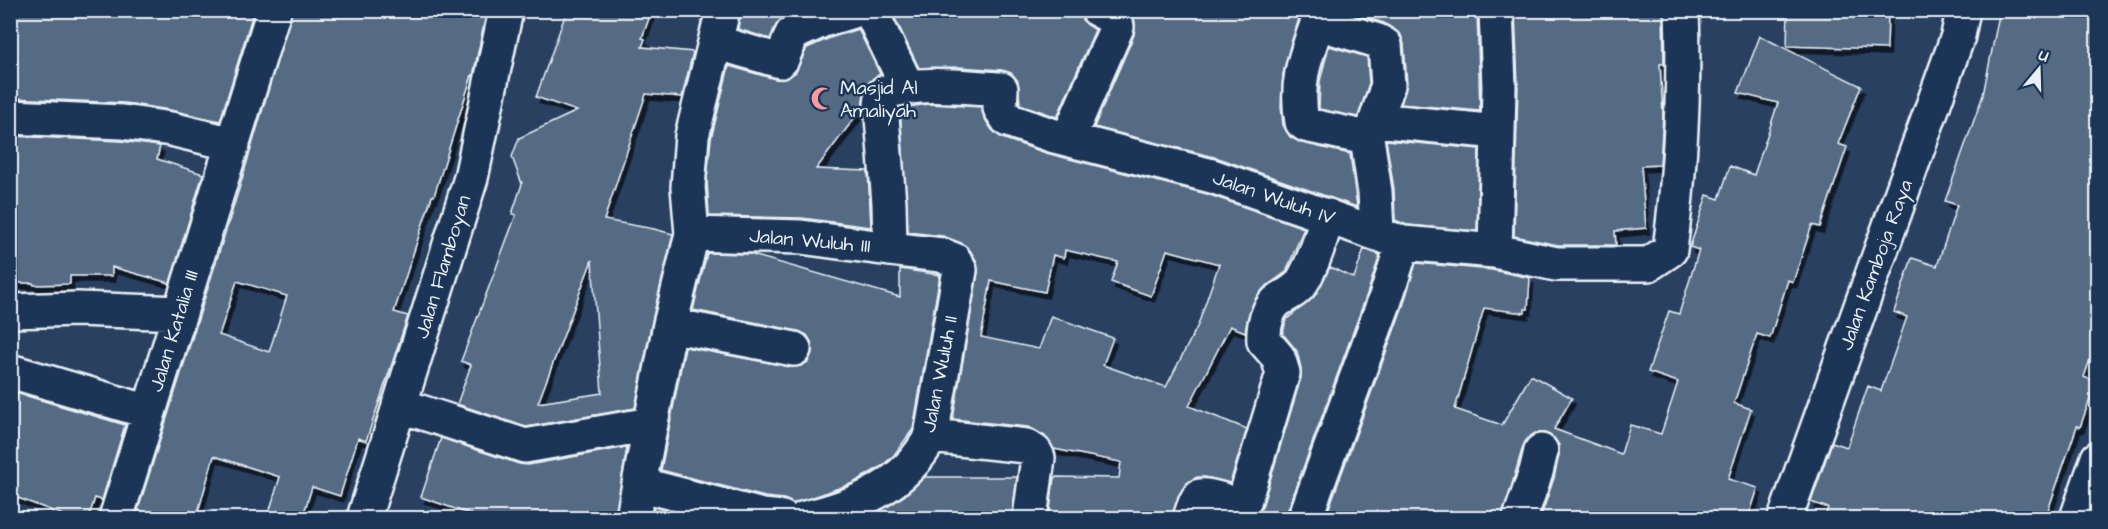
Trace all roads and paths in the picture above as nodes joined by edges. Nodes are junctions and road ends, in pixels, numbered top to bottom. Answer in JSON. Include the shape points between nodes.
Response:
{"nodes":[{"id":1,"x":274,"y":10,"type":"edge"},
{"id":2,"x":506,"y":10,"type":"edge"},
{"id":3,"x":723,"y":10,"type":"edge"},
{"id":4,"x":856,"y":10,"type":"edge"},
{"id":5,"x":867,"y":10,"type":"edge"},
{"id":6,"x":1098,"y":10,"type":"edge"},
{"id":7,"x":1496,"y":10,"type":"edge"},
{"id":8,"x":1682,"y":10,"type":"edge"},
{"id":9,"x":1963,"y":10,"type":"edge"},
{"id":10,"x":1320,"y":17,"type":"edge"},
{"id":11,"x":715,"y":42,"type":"junction"},
{"id":12,"x":907,"y":86,"type":"junction"},
{"id":13,"x":10,"y":117,"type":"edge"},
{"id":14,"x":1372,"y":129,"type":"junction"},
{"id":15,"x":1498,"y":132,"type":"junction"},
{"id":16,"x":1068,"y":140,"type":"junction"},
{"id":17,"x":232,"y":144,"type":"junction"},
{"id":18,"x":1328,"y":216,"type":"junction"},
{"id":19,"x":692,"y":234,"type":"junction"},
{"id":20,"x":1390,"y":237,"type":"junction"},
{"id":21,"x":890,"y":249,"type":"junction"},
{"id":22,"x":1495,"y":251,"type":"junction"},
{"id":23,"x":10,"y":311,"type":"edge"},
{"id":24,"x":180,"y":313,"type":"junction"},
{"id":25,"x":670,"y":325,"type":"junction"},
{"id":26,"x":794,"y":349,"type":"dead end"},
{"id":27,"x":10,"y":371,"type":"edge"},
{"id":28,"x":399,"y":405,"type":"junction"},
{"id":29,"x":149,"y":412,"type":"junction"},
{"id":30,"x":651,"y":424,"type":"junction"},
{"id":31,"x":931,"y":436,"type":"junction"},
{"id":32,"x":1541,"y":451,"type":"dead end"},
{"id":33,"x":2097,"y":458,"type":"edge"},
{"id":34,"x":639,"y":484,"type":"junction"},
{"id":35,"x":116,"y":519,"type":"edge"},
{"id":36,"x":363,"y":519,"type":"edge"},
{"id":37,"x":633,"y":519,"type":"edge"},
{"id":38,"x":782,"y":519,"type":"edge"},
{"id":39,"x":805,"y":519,"type":"edge"},
{"id":40,"x":1030,"y":519,"type":"edge"},
{"id":41,"x":1190,"y":519,"type":"edge"},
{"id":42,"x":1305,"y":519,"type":"edge"},
{"id":43,"x":1520,"y":519,"type":"edge"},
{"id":44,"x":1785,"y":519,"type":"edge"},
{"id":45,"x":2077,"y":519,"type":"edge"}],
"edges":[{"from":1,"to":17,"type":"street","name":"Jalan Katalia III"},
{"from":2,"to":28,"type":"street","name":"Jalan Flamboyan","via":[[471,178]]},
{"from":3,"to":11,"type":"street"},
{"from":4,"to":11,"type":"street","via":[[792,34],[780,61]]},
{"from":5,"to":12,"type":"street"},
{"from":6,"to":16,"type":"street","via":[[1115,19],[1117,27]]},
{"from":7,"to":15,"type":"street"},
{"from":8,"to":22,"type":"street","name":"Jalan Wuluh IV","via":[[1684,69],[1670,250],[1649,264],[1556,264]]},
{"from":9,"to":44,"type":"street","name":"Jalan Kamboja Raya","via":[[1958,36]]},
{"from":10,"to":14,"type":"street","via":[[1385,45],[1388,85]]},
{"from":10,"to":14,"type":"street","via":[[1300,77],[1302,122]]},
{"from":11,"to":19,"type":"street","via":[[693,136],[688,187]]},
{"from":12,"to":16,"type":"street","name":"Jalan Wuluh IV","via":[[1001,99],[1008,120]]},
{"from":12,"to":21,"type":"street","name":"Jalan Wuluh III","via":[[885,92],[881,105]]},
{"from":13,"to":17,"type":"street","via":[[122,122]]},
{"from":14,"to":15,"type":"street"},
{"from":14,"to":20,"type":"street","via":[[1375,192]]},
{"from":15,"to":22,"type":"street"},
{"from":16,"to":18,"type":"street","name":"Jalan Wuluh IV","via":[[1212,176]]},
{"from":17,"to":24,"type":"street","name":"Jalan Katalia III"},
{"from":18,"to":20,"type":"street","name":"Jalan Wuluh IV"},
{"from":18,"to":41,"type":"street","via":[[1302,282],[1273,305],[1264,326],[1264,341],[1278,357],[1283,373],[1244,502],[1238,506],[1201,496]]},
{"from":19,"to":21,"type":"street","name":"Jalan Wuluh III","via":[[801,237]]},
{"from":19,"to":25,"type":"street"},
{"from":20,"to":22,"type":"street","name":"Jalan Wuluh IV"},
{"from":20,"to":42,"type":"street","via":[[1385,300]]},
{"from":21,"to":31,"type":"street","name":"Jalan Wuluh II","via":[[941,255],[954,260],[960,270]]},
{"from":23,"to":24,"type":"street"},
{"from":24,"to":29,"type":"street","name":"Jalan Katalia III"},
{"from":25,"to":26,"type":"street"},
{"from":25,"to":30,"type":"street"},
{"from":27,"to":29,"type":"street"},
{"from":28,"to":30,"type":"street","via":[[525,446]]},
{"from":28,"to":36,"type":"street","name":"Jalan Flamboyan"},
{"from":29,"to":35,"type":"street","name":"Jalan Katalia III"},
{"from":30,"to":34,"type":"street"},
{"from":31,"to":39,"type":"street","name":"Jalan Wuluh II","via":[[909,469],[869,498]]},
{"from":31,"to":40,"type":"street","via":[[1026,446],[1035,452],[1038,458]]},
{"from":32,"to":43,"type":"street"},
{"from":33,"to":45,"type":"street"},
{"from":34,"to":37,"type":"street"},
{"from":34,"to":38,"type":"street"}]}
